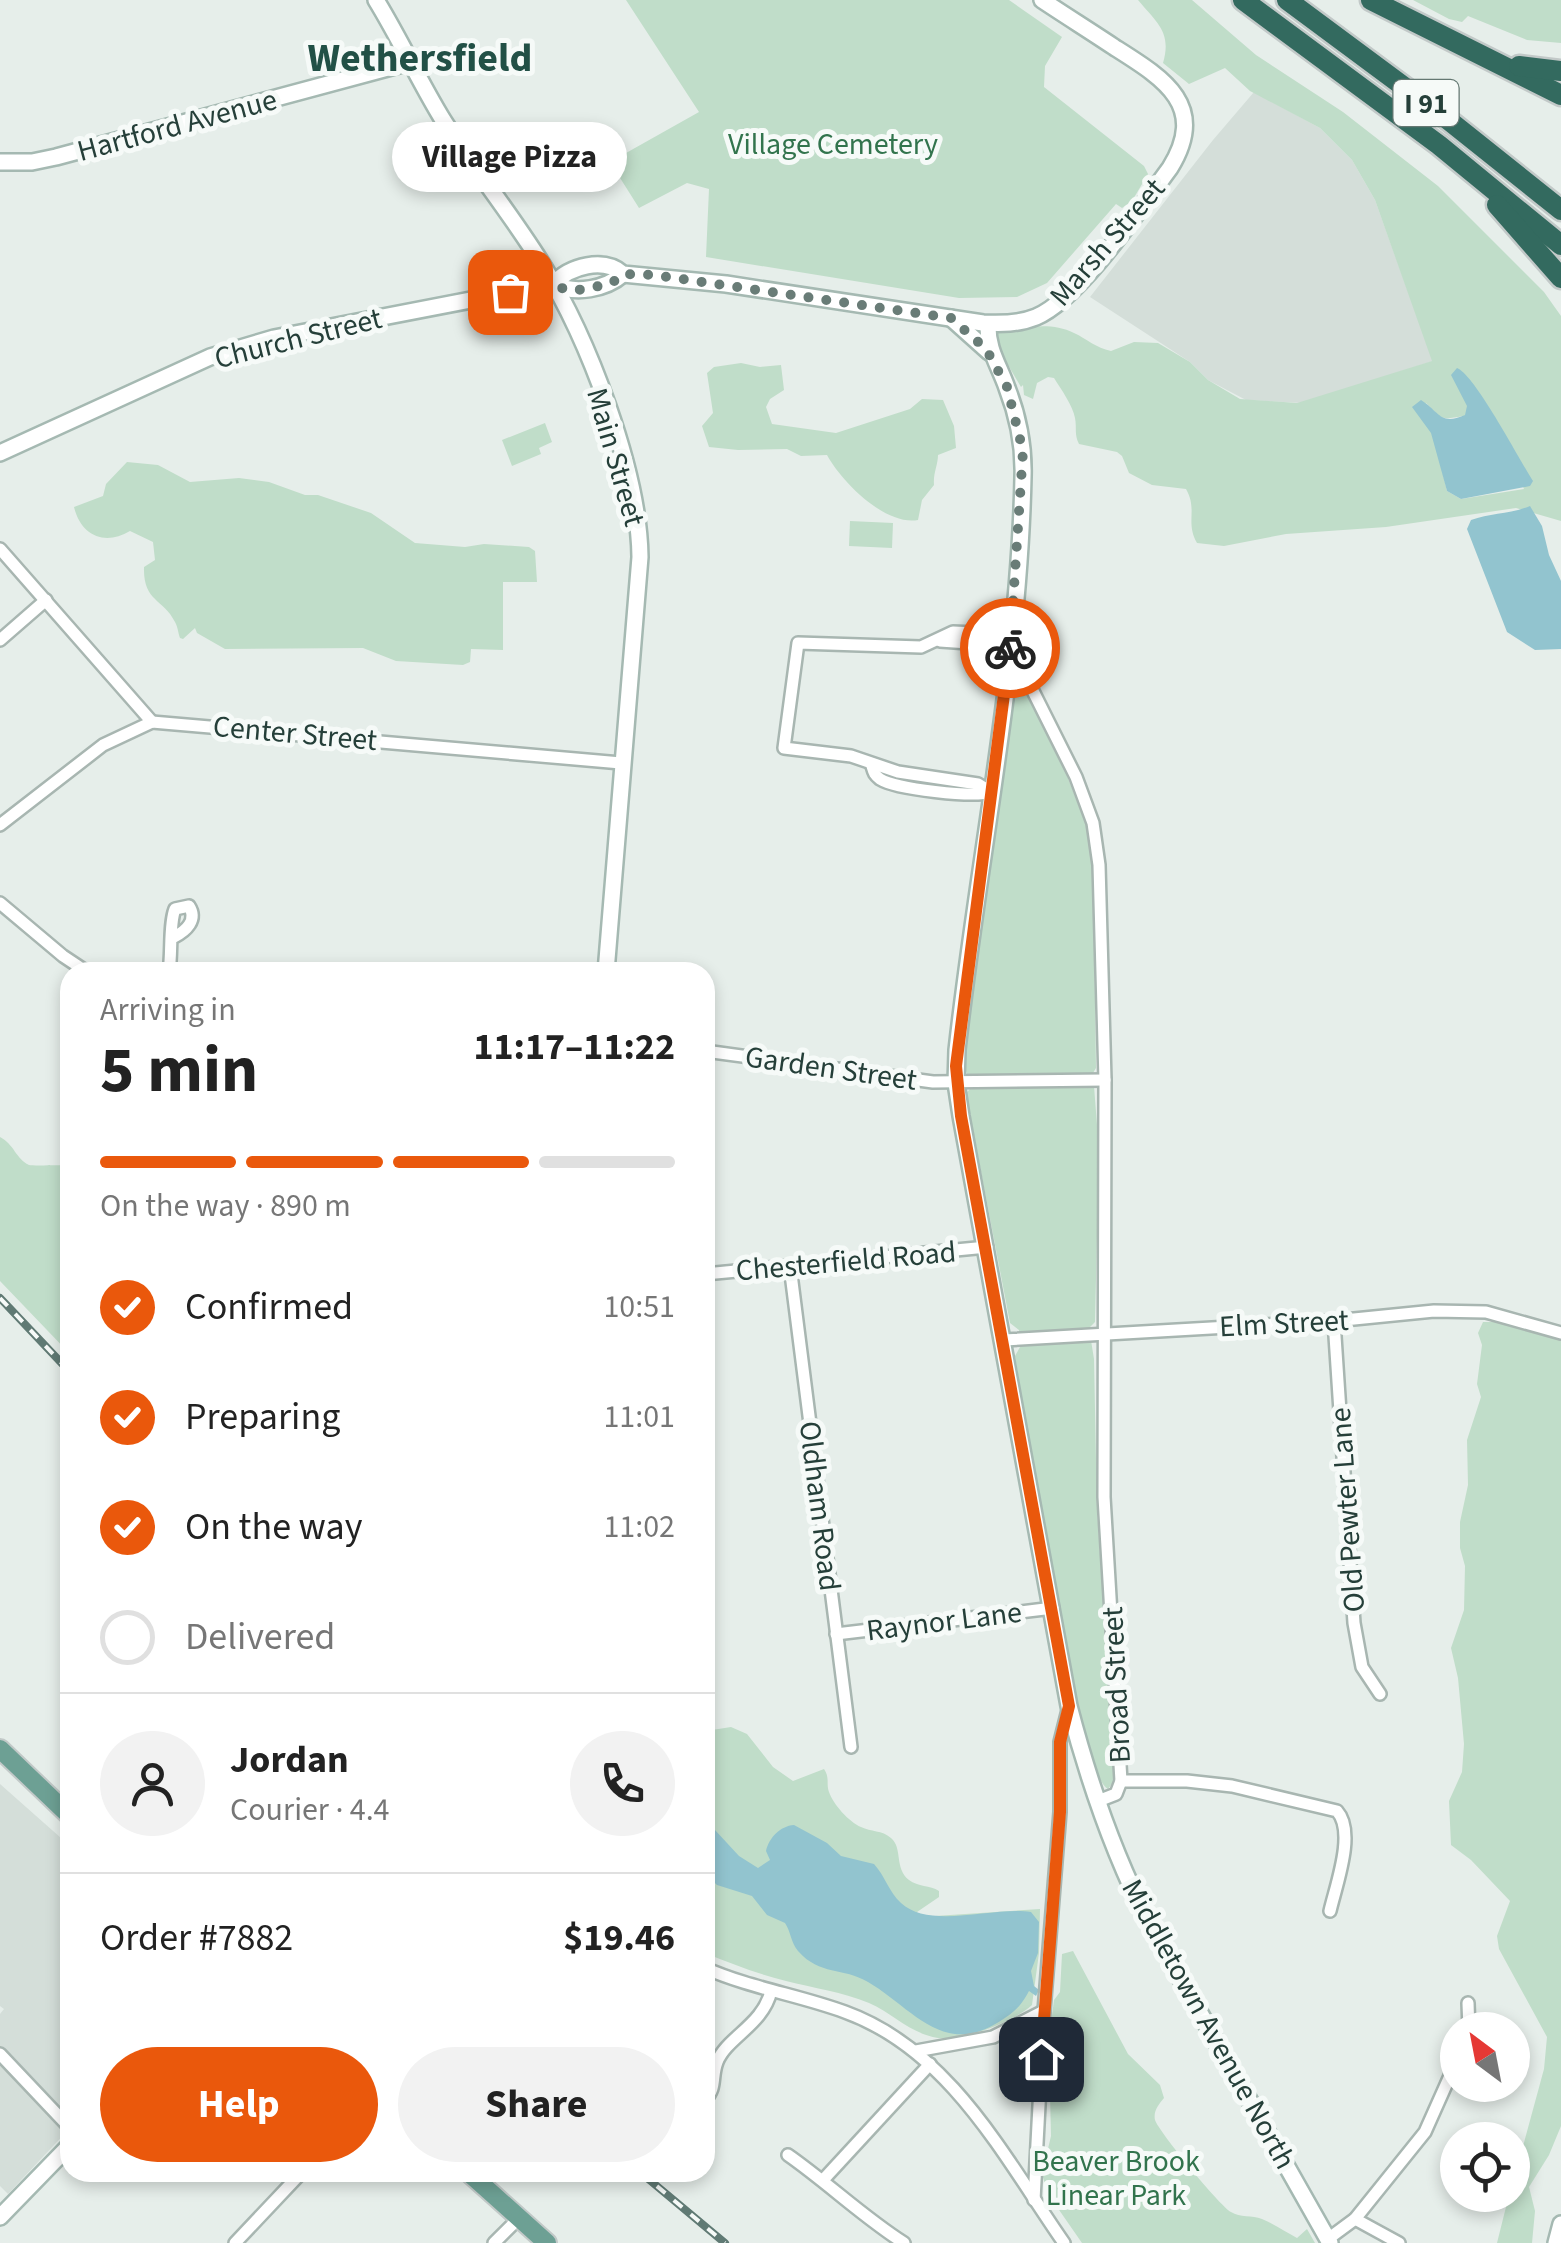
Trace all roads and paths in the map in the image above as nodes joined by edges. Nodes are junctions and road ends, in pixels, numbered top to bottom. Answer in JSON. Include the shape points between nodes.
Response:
{"nodes":[{"id":1,"x":376,"y":0,"type":"edge"},
{"id":2,"x":1042,"y":0,"type":"edge"},
{"id":3,"x":1243,"y":0,"type":"edge"},
{"id":4,"x":1287,"y":0,"type":"edge"},
{"id":5,"x":1371,"y":0,"type":"edge"},
{"id":6,"x":1476,"y":52,"type":"junction"},
{"id":7,"x":410,"y":62,"type":"junction"},
{"id":8,"x":1561,"y":71,"type":"edge"},
{"id":9,"x":1561,"y":95,"type":"edge"},
{"id":10,"x":0,"y":162,"type":"edge"},
{"id":11,"x":1468,"y":168,"type":"junction"},
{"id":12,"x":1561,"y":210,"type":"edge"},
{"id":13,"x":1561,"y":244,"type":"edge"},
{"id":14,"x":1561,"y":278,"type":"edge"},
{"id":15,"x":554,"y":284,"type":"junction"},
{"id":16,"x":951,"y":318,"type":"junction"},
{"id":17,"x":988,"y":324,"type":"junction"},
{"id":18,"x":993,"y":358,"type":"junction"},
{"id":19,"x":0,"y":454,"type":"edge"},
{"id":20,"x":0,"y":548,"type":"edge"},
{"id":21,"x":46,"y":600,"type":"junction"},
{"id":22,"x":0,"y":640,"type":"edge"},
{"id":23,"x":1011,"y":640,"type":"junction"},
{"id":24,"x":1009,"y":660,"type":"junction"},
{"id":25,"x":152,"y":722,"type":"junction"},
{"id":26,"x":621,"y":763,"type":"junction"},
{"id":27,"x":991,"y":792,"type":"junction"},
{"id":28,"x":0,"y":824,"type":"edge"},
{"id":29,"x":0,"y":903,"type":"edge"},
{"id":30,"x":174,"y":937,"type":"dead end"},
{"id":31,"x":72,"y":962,"type":"edge"},
{"id":32,"x":170,"y":962,"type":"edge"},
{"id":33,"x":607,"y":962,"type":"edge"},
{"id":34,"x":715,"y":1053,"type":"edge"},
{"id":35,"x":1105,"y":1080,"type":"junction"},
{"id":36,"x":956,"y":1083,"type":"junction"},
{"id":37,"x":987,"y":1248,"type":"junction"},
{"id":38,"x":790,"y":1266,"type":"junction"},
{"id":39,"x":715,"y":1273,"type":"edge"},
{"id":40,"x":1334,"y":1321,"type":"junction"},
{"id":41,"x":1561,"y":1332,"type":"edge"},
{"id":42,"x":1102,"y":1333,"type":"junction"},
{"id":43,"x":1004,"y":1340,"type":"junction"},
{"id":44,"x":1052,"y":1608,"type":"junction"},
{"id":45,"x":836,"y":1634,"type":"junction"},
{"id":46,"x":1380,"y":1694,"type":"dead end"},
{"id":47,"x":1069,"y":1706,"type":"junction"},
{"id":48,"x":851,"y":1747,"type":"dead end"},
{"id":49,"x":0,"y":1749,"type":"edge"},
{"id":50,"x":1121,"y":1782,"type":"junction"},
{"id":51,"x":1098,"y":1801,"type":"junction"},
{"id":52,"x":60,"y":1806,"type":"edge"},
{"id":53,"x":1330,"y":1911,"type":"dead end"},
{"id":54,"x":715,"y":1975,"type":"edge"},
{"id":55,"x":771,"y":1991,"type":"junction"},
{"id":56,"x":1468,"y":2004,"type":"dead end"},
{"id":57,"x":1044,"y":2010,"type":"junction"},
{"id":58,"x":1468,"y":2012,"type":"edge"},
{"id":59,"x":916,"y":2051,"type":"junction"},
{"id":60,"x":0,"y":2054,"type":"edge"},
{"id":61,"x":930,"y":2064,"type":"junction"},
{"id":62,"x":715,"y":2081,"type":"edge"},
{"id":63,"x":1440,"y":2098,"type":"edge"},
{"id":64,"x":60,"y":2117,"type":"edge"},
{"id":65,"x":788,"y":2155,"type":"dead end"},
{"id":66,"x":60,"y":2156,"type":"edge"},
{"id":67,"x":823,"y":2180,"type":"junction"},
{"id":68,"x":292,"y":2182,"type":"edge"},
{"id":69,"x":479,"y":2182,"type":"edge"},
{"id":70,"x":1034,"y":2200,"type":"junction"},
{"id":71,"x":0,"y":2217,"type":"edge"},
{"id":72,"x":518,"y":2218,"type":"junction"},
{"id":73,"x":1355,"y":2219,"type":"junction"},
{"id":74,"x":1561,"y":2224,"type":"edge"},
{"id":75,"x":1329,"y":2241,"type":"edge"},
{"id":76,"x":234,"y":2243,"type":"edge"},
{"id":77,"x":494,"y":2243,"type":"edge"},
{"id":78,"x":547,"y":2243,"type":"edge"},
{"id":79,"x":904,"y":2243,"type":"edge"},
{"id":80,"x":1064,"y":2243,"type":"edge"},
{"id":81,"x":1400,"y":2243,"type":"edge"},
{"id":82,"x":1556,"y":2243,"type":"edge"}],
"edges":[{"from":1,"to":7,"type":"street","name":"Main Street"},
{"from":2,"to":17,"type":"street","name":"Marsh Street","via":[[1165,82],[1182,110],[1183,140],[1156,187],[1059,303],[1030,319]]},
{"from":3,"to":11,"type":"highway","number":"I 91"},
{"from":4,"to":12,"type":"highway","number":"I 91"},
{"from":5,"to":6,"type":"highway"},
{"from":6,"to":8,"type":"highway"},
{"from":6,"to":9,"type":"highway"},
{"from":7,"to":10,"type":"street","name":"Hartford Avenue","via":[[56,158]]},
{"from":7,"to":15,"type":"street","name":"Main Street"},
{"from":11,"to":13,"type":"highway","number":"I 91"},
{"from":11,"to":14,"type":"highway"},
{"from":15,"to":16,"type":"street","name":"Marsh Street","via":[[578,290],[624,274]]},
{"from":15,"to":19,"type":"street","name":"Church Street","via":[[230,349]]},
{"from":15,"to":26,"type":"street","name":"Main Street","via":[[602,396],[638,520]]},
{"from":16,"to":17,"type":"street","name":"Marsh Street"},
{"from":16,"to":18,"type":"street"},
{"from":17,"to":18,"type":"street","name":"Broad Street"},
{"from":18,"to":23,"type":"street","name":"Broad Street","via":[[1012,400],[1023,451]]},
{"from":20,"to":21,"type":"street"},
{"from":21,"to":22,"type":"street"},
{"from":21,"to":25,"type":"street"},
{"from":23,"to":24,"type":"street","name":"Broad Street"},
{"from":23,"to":27,"type":"street","via":[[953,632],[910,648],[798,643],[784,748],[851,756]]},
{"from":24,"to":27,"type":"street","name":"Broad Street"},
{"from":24,"to":35,"type":"street","name":"Broad Street","via":[[1034,691],[1093,823],[1102,889]]},
{"from":25,"to":26,"type":"street","name":"Center Street"},
{"from":25,"to":28,"type":"street","name":"Center Street","via":[[103,744]]},
{"from":26,"to":33,"type":"street","name":"Main Street"},
{"from":27,"to":36,"type":"street","name":"Broad Street"},
{"from":29,"to":31,"type":"street"},
{"from":30,"to":32,"type":"street"},
{"from":34,"to":36,"type":"street","name":"Garden Street"},
{"from":35,"to":36,"type":"street","name":"Garden Street"},
{"from":35,"to":42,"type":"street","name":"Broad Street"},
{"from":36,"to":37,"type":"street","name":"Broad Street"},
{"from":37,"to":38,"type":"street","name":"Chesterfield Road"},
{"from":37,"to":43,"type":"street","name":"Broad Street"},
{"from":38,"to":39,"type":"street","name":"Chesterfield Road"},
{"from":38,"to":45,"type":"street","name":"Oldham Road"},
{"from":40,"to":41,"type":"street","name":"Elm Street","via":[[1486,1312]]},
{"from":40,"to":42,"type":"street","name":"Elm Street"},
{"from":40,"to":46,"type":"street","name":"Old Pewter Lane","via":[[1356,1636],[1362,1667]]},
{"from":42,"to":43,"type":"street","name":"Elm Street"},
{"from":42,"to":50,"type":"street","name":"Broad Street"},
{"from":43,"to":44,"type":"street","name":"Broad Street"},
{"from":44,"to":45,"type":"street","name":"Raynor Lane"},
{"from":44,"to":47,"type":"street","name":"Broad Street"},
{"from":45,"to":48,"type":"street","name":"Oldham Road"},
{"from":47,"to":51,"type":"street","name":"Broad Street"},
{"from":47,"to":57,"type":"street","via":[[1060,1742]]},
{"from":49,"to":52,"type":"main road"},
{"from":50,"to":51,"type":"street","name":"Broad Street","via":[[1116,1794]]},
{"from":50,"to":53,"type":"street","via":[[1232,1786],[1337,1812],[1346,1834]]},
{"from":51,"to":75,"type":"street","name":"Middletown Avenue North","via":[[1148,1920]]},
{"from":54,"to":55,"type":"street"},
{"from":55,"to":59,"type":"street","via":[[846,2012]]},
{"from":55,"to":62,"type":"street","via":[[758,2018],[717,2062]]},
{"from":56,"to":58,"type":"street"},
{"from":57,"to":59,"type":"street","via":[[993,2038]]},
{"from":57,"to":70,"type":"street"},
{"from":59,"to":61,"type":"street"},
{"from":60,"to":64,"type":"street"},
{"from":61,"to":67,"type":"street"},
{"from":61,"to":70,"type":"street"},
{"from":63,"to":73,"type":"street","via":[[1425,2132]]},
{"from":65,"to":67,"type":"street"},
{"from":66,"to":71,"type":"street"},
{"from":67,"to":79,"type":"street"},
{"from":68,"to":76,"type":"street"},
{"from":69,"to":72,"type":"main road"},
{"from":70,"to":80,"type":"street"},
{"from":72,"to":77,"type":"street"},
{"from":72,"to":78,"type":"main road"},
{"from":73,"to":75,"type":"street"},
{"from":73,"to":81,"type":"street"},
{"from":74,"to":82,"type":"street"}]}
